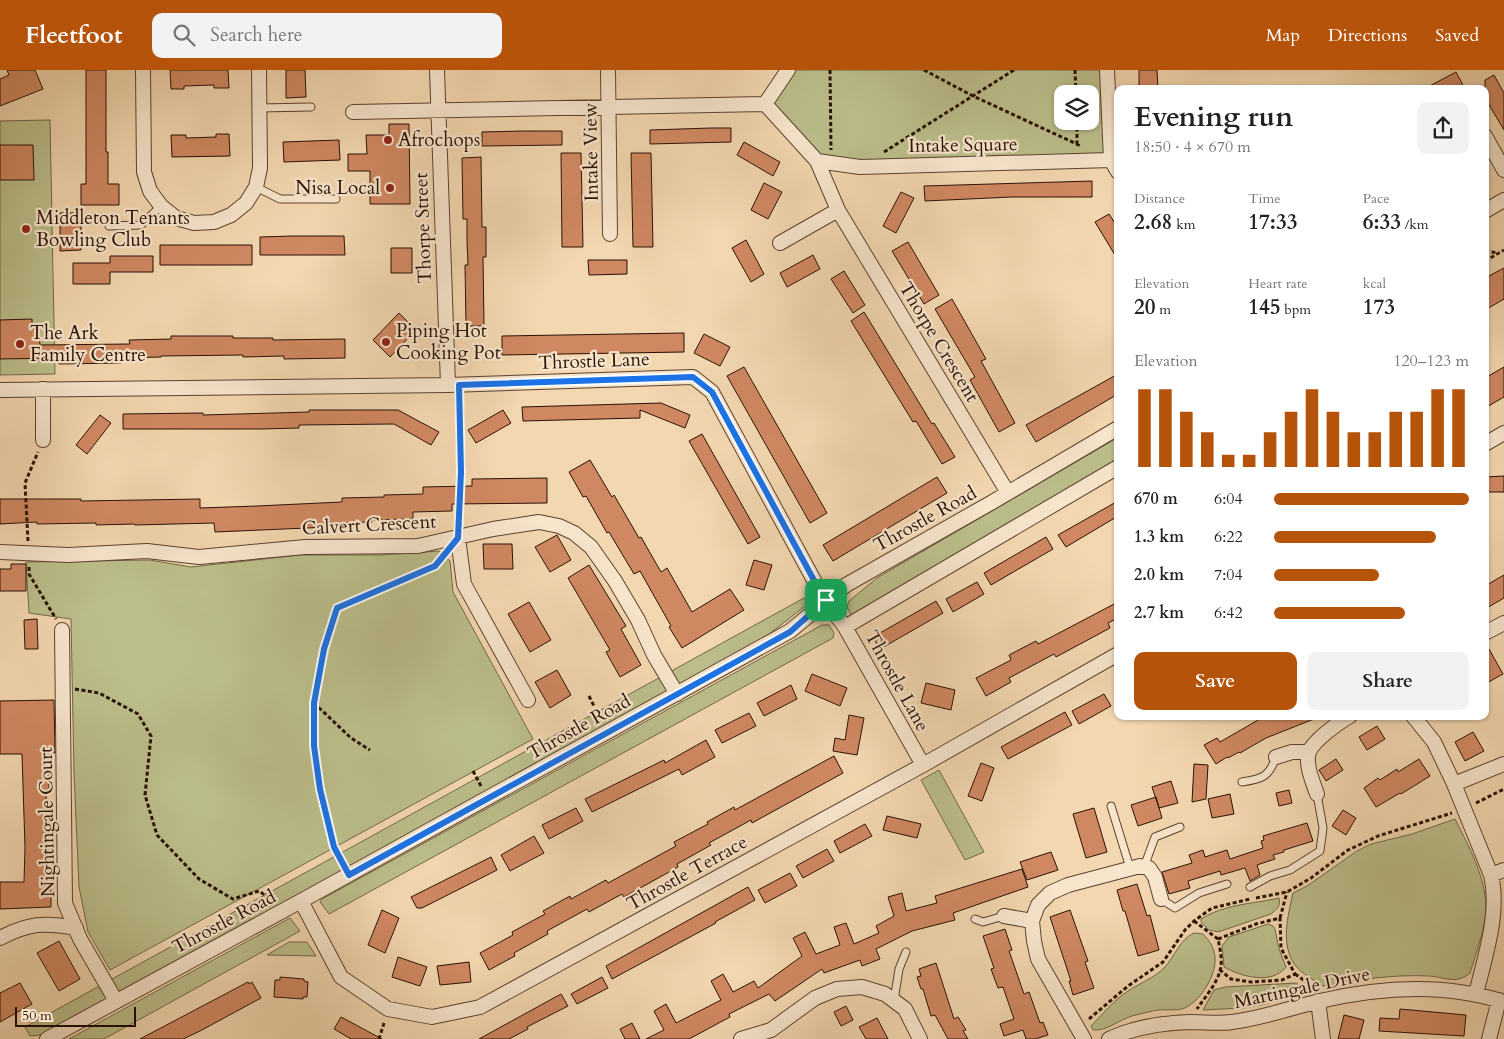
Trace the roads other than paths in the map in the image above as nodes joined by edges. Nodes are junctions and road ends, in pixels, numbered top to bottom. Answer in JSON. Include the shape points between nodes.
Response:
{"nodes":[{"id":1,"x":143,"y":70,"type":"edge"},
{"id":2,"x":259,"y":70,"type":"edge"},
{"id":3,"x":437,"y":70,"type":"edge"},
{"id":4,"x":608,"y":70,"type":"edge"},
{"id":5,"x":788,"y":70,"type":"edge"},
{"id":6,"x":1107,"y":70,"type":"edge"},
{"id":7,"x":765,"y":104,"type":"junction"},
{"id":8,"x":609,"y":106,"type":"junction"},
{"id":9,"x":260,"y":108,"type":"junction"},
{"id":10,"x":311,"y":108,"type":"dead end"},
{"id":11,"x":438,"y":110,"type":"junction"},
{"id":12,"x":353,"y":112,"type":"dead end"},
{"id":13,"x":1489,"y":143,"type":"edge"},
{"id":14,"x":817,"y":161,"type":"junction"},
{"id":15,"x":1114,"y":166,"type":"edge"},
{"id":16,"x":1504,"y":170,"type":"edge"},
{"id":17,"x":256,"y":187,"type":"junction"},
{"id":18,"x":336,"y":198,"type":"dead end"},
{"id":19,"x":1502,"y":205,"type":"edge"},
{"id":20,"x":161,"y":206,"type":"junction"},
{"id":21,"x":838,"y":210,"type":"junction"},
{"id":22,"x":1489,"y":210,"type":"edge"},
{"id":23,"x":109,"y":226,"type":"dead end"},
{"id":24,"x":610,"y":234,"type":"dead end"},
{"id":25,"x":780,"y":243,"type":"dead end"},
{"id":26,"x":453,"y":385,"type":"junction"},
{"id":27,"x":44,"y":389,"type":"junction"},
{"id":28,"x":0,"y":390,"type":"edge"},
{"id":29,"x":1114,"y":430,"type":"edge"},
{"id":30,"x":1504,"y":434,"type":"edge"},
{"id":31,"x":43,"y":440,"type":"road end"},
{"id":32,"x":1489,"y":442,"type":"edge"},
{"id":33,"x":1114,"y":469,"type":"edge"},
{"id":34,"x":461,"y":472,"type":"road end"},
{"id":35,"x":1008,"y":493,"type":"junction"},
{"id":36,"x":458,"y":538,"type":"junction"},
{"id":37,"x":0,"y":552,"type":"edge"},
{"id":38,"x":826,"y":600,"type":"junction"},
{"id":39,"x":1504,"y":623,"type":"edge"},
{"id":40,"x":845,"y":627,"type":"junction"},
{"id":41,"x":62,"y":630,"type":"road end"},
{"id":42,"x":1489,"y":631,"type":"edge"},
{"id":43,"x":1114,"y":656,"type":"edge"},
{"id":44,"x":678,"y":694,"type":"junction"},
{"id":45,"x":528,"y":700,"type":"dead end"},
{"id":46,"x":1343,"y":720,"type":"edge"},
{"id":47,"x":1416,"y":720,"type":"edge"},
{"id":48,"x":1309,"y":752,"type":"junction"},
{"id":49,"x":1276,"y":757,"type":"joint"},
{"id":50,"x":1504,"y":764,"type":"edge"},
{"id":51,"x":923,"y":765,"type":"junction"},
{"id":52,"x":1242,"y":782,"type":"dead end"},
{"id":53,"x":1454,"y":784,"type":"junction"},
{"id":54,"x":1317,"y":794,"type":"joint"},
{"id":55,"x":1111,"y":806,"type":"dead end"},
{"id":56,"x":1180,"y":827,"type":"dead end"},
{"id":57,"x":1137,"y":868,"type":"junction"},
{"id":58,"x":1498,"y":872,"type":"edge"},
{"id":59,"x":1227,"y":884,"type":"dead end"},
{"id":60,"x":1250,"y":887,"type":"dead end"},
{"id":61,"x":1161,"y":899,"type":"joint"},
{"id":62,"x":302,"y":902,"type":"junction"},
{"id":63,"x":1004,"y":916,"type":"joint"},
{"id":64,"x":975,"y":919,"type":"dead end"},
{"id":65,"x":1032,"y":921,"type":"junction"},
{"id":66,"x":76,"y":928,"type":"junction"},
{"id":67,"x":0,"y":938,"type":"edge"},
{"id":68,"x":906,"y":952,"type":"dead end"},
{"id":69,"x":1476,"y":994,"type":"junction"},
{"id":70,"x":116,"y":1001,"type":"junction"},
{"id":71,"x":894,"y":1001,"type":"junction"},
{"id":72,"x":1318,"y":1001,"type":"junction"},
{"id":73,"x":1501,"y":1001,"type":"edge"},
{"id":74,"x":1081,"y":1034,"type":"edge"},
{"id":75,"x":773,"y":1035,"type":"edge"},
{"id":76,"x":47,"y":1039,"type":"edge"},
{"id":77,"x":741,"y":1039,"type":"edge"},
{"id":78,"x":920,"y":1039,"type":"edge"},
{"id":79,"x":1109,"y":1039,"type":"edge"},
{"id":80,"x":1323,"y":1039,"type":"edge"},
{"id":81,"x":1489,"y":1039,"type":"edge"}],
"edges":[{"from":1,"to":20,"type":"street","via":[[144,172],[150,191]]},
{"from":2,"to":9,"type":"street"},
{"from":3,"to":11,"type":"street","name":"Thorpe Street"},
{"from":4,"to":8,"type":"street","name":"Intake View"},
{"from":5,"to":7,"type":"street"},
{"from":6,"to":15,"type":"street"},
{"from":7,"to":8,"type":"street"},
{"from":7,"to":14,"type":"street","name":"Thorpe Crescent"},
{"from":8,"to":11,"type":"street"},
{"from":8,"to":24,"type":"street","name":"Intake View"},
{"from":9,"to":10,"type":"lane"},
{"from":9,"to":17,"type":"street","via":[[260,168]]},
{"from":11,"to":12,"type":"street"},
{"from":11,"to":26,"type":"street","name":"Thorpe Street"},
{"from":13,"to":16,"type":"street"},
{"from":14,"to":15,"type":"street","name":"Intake Square","via":[[860,167]]},
{"from":14,"to":21,"type":"street","name":"Thorpe Crescent"},
{"from":17,"to":18,"type":"lane","via":[[280,199]]},
{"from":17,"to":20,"type":"street","via":[[232,216],[214,222],[194,223],[176,218]]},
{"from":19,"to":22,"type":"street"},
{"from":20,"to":23,"type":"lane","via":[[141,226]]},
{"from":21,"to":25,"type":"street"},
{"from":21,"to":35,"type":"street","name":"Thorpe Crescent"},
{"from":26,"to":27,"type":"street","name":"Throstle Lane"},
{"from":26,"to":34,"type":"lane"},
{"from":26,"to":38,"type":"street","name":"Throstle Lane","via":[[693,377],[712,392]]},
{"from":27,"to":28,"type":"street","name":"Throstle Lane"},
{"from":27,"to":31,"type":"street"},
{"from":29,"to":35,"type":"street","name":"Throstle Road"},
{"from":30,"to":32,"type":"street"},
{"from":33,"to":40,"type":"street"},
{"from":35,"to":38,"type":"street","name":"Throstle Road","via":[[846,585]]},
{"from":36,"to":37,"type":"street","name":"Calvert Crescent","via":[[418,546],[306,547],[199,557],[147,551],[68,555]]},
{"from":36,"to":44,"type":"street","name":"Calvert Crescent","via":[[539,522],[574,533],[591,547],[616,581]]},
{"from":36,"to":45,"type":"street","via":[[464,584]]},
{"from":38,"to":40,"type":"street","name":"Throstle Lane"},
{"from":38,"to":44,"type":"street","name":"Throstle Road","via":[[790,632]]},
{"from":39,"to":42,"type":"street"},
{"from":40,"to":51,"type":"street","name":"Throstle Lane"},
{"from":41,"to":66,"type":"street","name":"Nightingale Court","via":[[65,903]]},
{"from":43,"to":51,"type":"street","name":"Throstle Terrace"},
{"from":44,"to":62,"type":"street","name":"Throstle Road"},
{"from":46,"to":48,"type":"street"},
{"from":47,"to":53,"type":"street","via":[[1434,742]]},
{"from":48,"to":49,"type":"street","via":[[1292,752]]},
{"from":48,"to":54,"type":"street","via":[[1311,777]]},
{"from":49,"to":52,"type":"lane","via":[[1272,769],[1265,776]]},
{"from":50,"to":53,"type":"street"},
{"from":51,"to":62,"type":"street","name":"Throstle Terrace","via":[[480,1007],[432,1017],[388,1009],[341,977]]},
{"from":53,"to":58,"type":"street","via":[[1464,810]]},
{"from":54,"to":60,"type":"lane","via":[[1323,828],[1320,851],[1290,870]]},
{"from":55,"to":57,"type":"lane"},
{"from":56,"to":57,"type":"lane","via":[[1155,837]]},
{"from":57,"to":61,"type":"street","via":[[1149,868]]},
{"from":57,"to":65,"type":"street","via":[[1068,885],[1050,893],[1038,905]]},
{"from":58,"to":69,"type":"street","via":[[1492,925]]},
{"from":59,"to":61,"type":"lane","via":[[1199,893],[1176,908]]},
{"from":62,"to":70,"type":"street","name":"Throstle Road"},
{"from":63,"to":64,"type":"lane","via":[[983,922]]},
{"from":63,"to":65,"type":"street"},
{"from":65,"to":74,"type":"street","via":[[1038,959]]},
{"from":66,"to":67,"type":"street","via":[[50,924],[19,928]]},
{"from":66,"to":70,"type":"street","name":"Nightingale Court"},
{"from":68,"to":71,"type":"lane","via":[[898,969]]},
{"from":69,"to":72,"type":"street","name":"Martingale Drive","via":[[1395,990],[1361,992]]},
{"from":69,"to":73,"type":"street","name":"Martingale Drive"},
{"from":70,"to":76,"type":"street","name":"Throstle Road"},
{"from":71,"to":75,"type":"street","via":[[885,994],[862,987],[837,989],[815,998]]},
{"from":71,"to":78,"type":"street","via":[[905,1009]]},
{"from":72,"to":79,"type":"street","name":"Martingale Drive","via":[[1256,1019],[1148,1026]]},
{"from":72,"to":80,"type":"street"},
{"from":73,"to":81,"type":"street"},
{"from":75,"to":77,"type":"street"}]}
